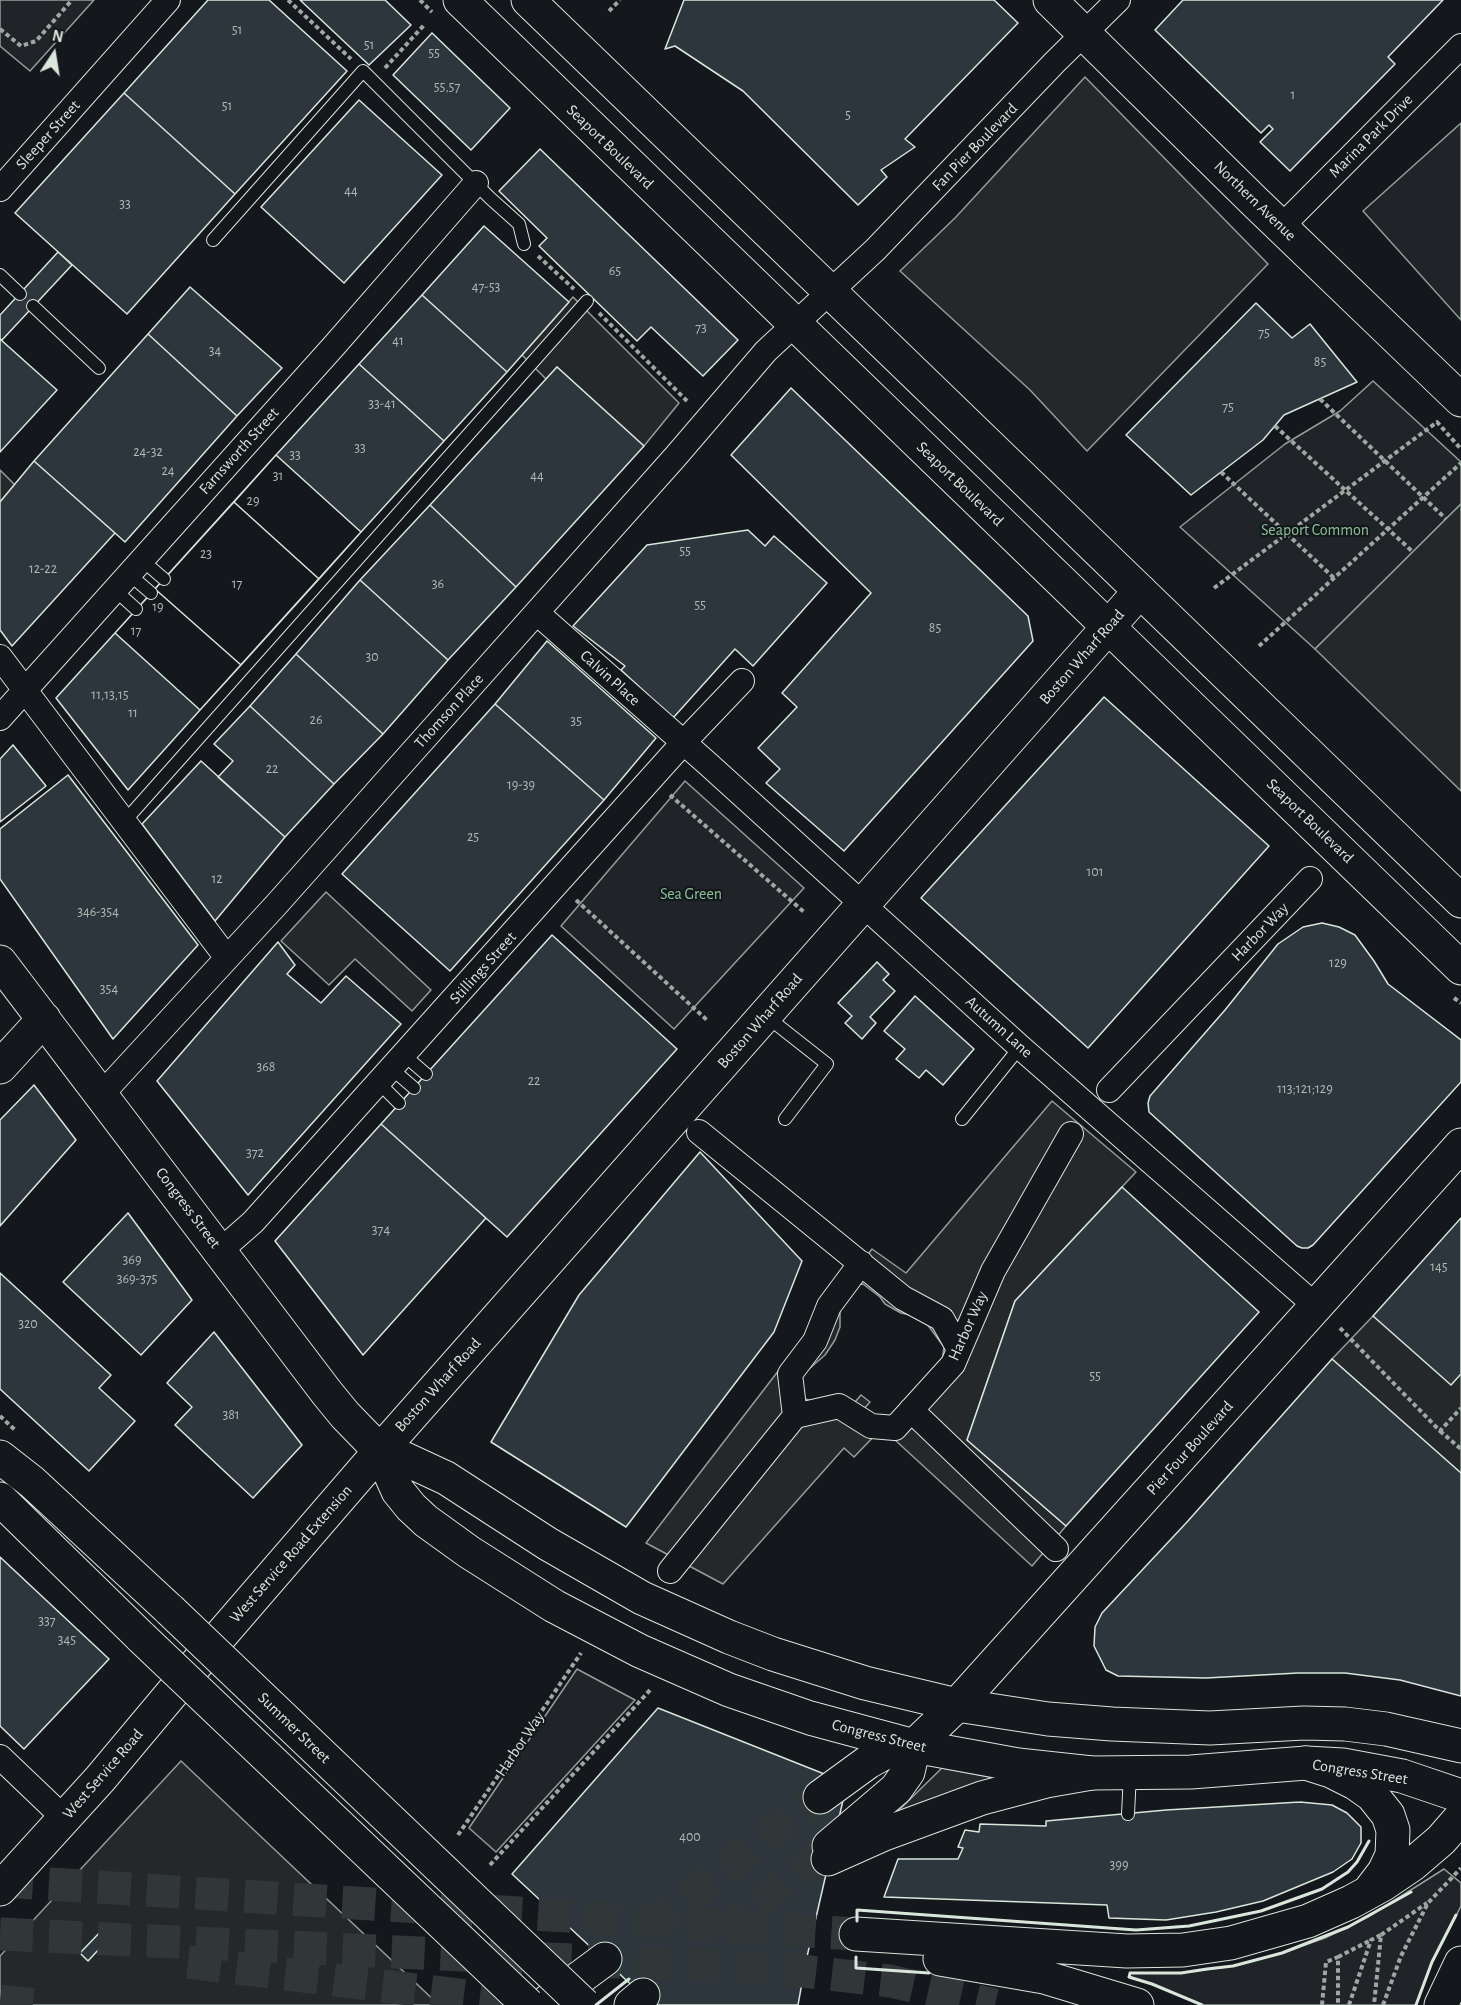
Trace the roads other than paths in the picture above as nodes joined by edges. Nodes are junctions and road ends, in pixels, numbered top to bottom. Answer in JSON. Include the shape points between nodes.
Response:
{"nodes":[{"id":1,"x":168,"y":0,"type":"edge"},
{"id":2,"x":460,"y":0,"type":"edge"},
{"id":3,"x":528,"y":0,"type":"edge"},
{"id":4,"x":1050,"y":0,"type":"edge"},
{"id":5,"x":1118,"y":0,"type":"edge"},
{"id":6,"x":1084,"y":34,"type":"junction"},
{"id":7,"x":1461,"y":46,"type":"edge"},
{"id":8,"x":476,"y":183,"type":"junction"},
{"id":9,"x":0,"y":189,"type":"edge"},
{"id":10,"x":1282,"y":226,"type":"junction"},
{"id":11,"x":213,"y":240,"type":"dead end"},
{"id":12,"x":524,"y":243,"type":"road end"},
{"id":13,"x":0,"y":275,"type":"edge"},
{"id":14,"x":830,"y":292,"type":"junction"},
{"id":15,"x":20,"y":294,"type":"dead end"},
{"id":16,"x":587,"y":301,"type":"road end"},
{"id":17,"x":33,"y":306,"type":"dead end"},
{"id":18,"x":794,"y":324,"type":"junction"},
{"id":19,"x":99,"y":368,"type":"dead end"},
{"id":20,"x":1461,"y":400,"type":"edge"},
{"id":21,"x":129,"y":574,"type":"junction"},
{"id":22,"x":164,"y":579,"type":"dead end"},
{"id":23,"x":1140,"y":591,"type":"junction"},
{"id":24,"x":151,"y":593,"type":"dead end"},
{"id":25,"x":136,"y":609,"type":"dead end"},
{"id":26,"x":537,"y":613,"type":"junction"},
{"id":27,"x":1108,"y":627,"type":"junction"},
{"id":28,"x":0,"y":657,"type":"edge"},
{"id":29,"x":741,"y":681,"type":"dead end"},
{"id":30,"x":24,"y":691,"type":"junction"},
{"id":31,"x":0,"y":718,"type":"edge"},
{"id":32,"x":683,"y":743,"type":"junction"},
{"id":33,"x":123,"y":822,"type":"junction"},
{"id":34,"x":1310,"y":879,"type":"dead end"},
{"id":35,"x":1461,"y":901,"type":"edge"},
{"id":36,"x":862,"y":906,"type":"junction"},
{"id":37,"x":227,"y":957,"type":"junction"},
{"id":38,"x":0,"y":962,"type":"edge"},
{"id":39,"x":1461,"y":968,"type":"edge"},
{"id":40,"x":765,"y":1015,"type":"junction"},
{"id":41,"x":44,"y":1019,"type":"junction"},
{"id":42,"x":1020,"y":1047,"type":"junction"},
{"id":43,"x":0,"y":1067,"type":"edge"},
{"id":44,"x":392,"y":1069,"type":"junction"},
{"id":45,"x":426,"y":1074,"type":"dead end"},
{"id":46,"x":414,"y":1088,"type":"dead end"},
{"id":47,"x":1109,"y":1090,"type":"dead end"},
{"id":48,"x":101,"y":1095,"type":"junction"},
{"id":49,"x":399,"y":1103,"type":"dead end"},
{"id":50,"x":785,"y":1119,"type":"dead end"},
{"id":51,"x":962,"y":1119,"type":"dead end"},
{"id":52,"x":699,"y":1132,"type":"dead end"},
{"id":53,"x":1071,"y":1134,"type":"dead end"},
{"id":54,"x":1461,"y":1145,"type":"edge"},
{"id":55,"x":220,"y":1251,"type":"junction"},
{"id":56,"x":861,"y":1263,"type":"junction"},
{"id":57,"x":1328,"y":1318,"type":"junction"},
{"id":58,"x":959,"y":1349,"type":"junction"},
{"id":59,"x":911,"y":1410,"type":"junction"},
{"id":60,"x":795,"y":1416,"type":"junction"},
{"id":61,"x":380,"y":1451,"type":"junction"},
{"id":62,"x":0,"y":1457,"type":"edge"},
{"id":63,"x":0,"y":1499,"type":"edge"},
{"id":64,"x":1056,"y":1549,"type":"dead end"},
{"id":65,"x":670,"y":1571,"type":"dead end"},
{"id":66,"x":203,"y":1656,"type":"joint"},
{"id":67,"x":957,"y":1705,"type":"junction"},
{"id":68,"x":1210,"y":1728,"type":"junction"},
{"id":69,"x":914,"y":1746,"type":"junction"},
{"id":70,"x":1461,"y":1746,"type":"edge"},
{"id":71,"x":0,"y":1756,"type":"edge"},
{"id":72,"x":1306,"y":1763,"type":"junction"},
{"id":73,"x":1092,"y":1773,"type":"junction"},
{"id":74,"x":1130,"y":1773,"type":"junction"},
{"id":75,"x":1461,"y":1796,"type":"edge"},
{"id":76,"x":820,"y":1797,"type":"tunnel mouth"},
{"id":77,"x":1128,"y":1814,"type":"dead end"},
{"id":78,"x":1461,"y":1817,"type":"edge"},
{"id":79,"x":65,"y":1819,"type":"junction"},
{"id":80,"x":0,"y":1889,"type":"edge"},
{"id":81,"x":1364,"y":1895,"type":"junction"},
{"id":82,"x":605,"y":1959,"type":"dead end"},
{"id":83,"x":1461,"y":1963,"type":"edge"},
{"id":84,"x":528,"y":2005,"type":"edge"},
{"id":85,"x":543,"y":2005,"type":"edge"},
{"id":86,"x":584,"y":2005,"type":"edge"},
{"id":87,"x":1137,"y":2005,"type":"edge"},
{"id":88,"x":1441,"y":2005,"type":"edge"}],
"edges":[{"from":1,"to":9,"type":"street","name":"Sleeper Street"},
{"from":2,"to":18,"type":"main road","name":"Seaport Boulevard"},
{"from":3,"to":14,"type":"main road"},
{"from":4,"to":6,"type":"main road","name":"Northern Avenue"},
{"from":5,"to":6,"type":"street","name":"Fan Pier Boulevard"},
{"from":6,"to":10,"type":"main road","name":"Northern Avenue"},
{"from":6,"to":14,"type":"street","name":"Fan Pier Boulevard"},
{"from":7,"to":10,"type":"street","name":"Marina Park Drive"},
{"from":8,"to":11,"type":"lane","via":[[363,71]]},
{"from":8,"to":12,"type":"lane","via":[[519,224]]},
{"from":8,"to":21,"type":"street","name":"Farnsworth Street"},
{"from":10,"to":20,"type":"main road","name":"Northern Avenue"},
{"from":13,"to":15,"type":"lane"},
{"from":14,"to":18,"type":"street","name":"Fan Pier Boulevard"},
{"from":14,"to":23,"type":"main road"},
{"from":16,"to":33,"type":"lane"},
{"from":17,"to":19,"type":"lane"},
{"from":18,"to":26,"type":"street","name":"Thomson Place"},
{"from":18,"to":27,"type":"main road","name":"Seaport Boulevard"},
{"from":21,"to":22,"type":"lane"},
{"from":21,"to":24,"type":"lane"},
{"from":21,"to":25,"type":"lane"},
{"from":21,"to":30,"type":"street","name":"Farnsworth Street"},
{"from":23,"to":27,"type":"main road","name":"Boston Wharf Road"},
{"from":23,"to":35,"type":"main road"},
{"from":26,"to":32,"type":"street","name":"Calvin Place"},
{"from":26,"to":37,"type":"street","name":"Thomson Place"},
{"from":27,"to":36,"type":"main road","name":"Boston Wharf Road"},
{"from":27,"to":39,"type":"main road","name":"Seaport Boulevard"},
{"from":28,"to":30,"type":"street"},
{"from":29,"to":32,"type":"street","name":"Stillings Street"},
{"from":30,"to":31,"type":"street","name":"Farnsworth Street"},
{"from":30,"to":33,"type":"street"},
{"from":32,"to":36,"type":"street","name":"Autumn Lane"},
{"from":32,"to":44,"type":"street","name":"Stillings Street"},
{"from":33,"to":37,"type":"street"},
{"from":34,"to":47,"type":"street","name":"Harbor Way"},
{"from":36,"to":40,"type":"main road","name":"Boston Wharf Road"},
{"from":36,"to":42,"type":"street","name":"Autumn Lane"},
{"from":37,"to":48,"type":"street","name":"Thomson Place"},
{"from":38,"to":41,"type":"main road","name":"Congress Street"},
{"from":40,"to":50,"type":"lane","via":[[827,1064]]},
{"from":40,"to":61,"type":"main road","name":"Boston Wharf Road"},
{"from":41,"to":43,"type":"main road"},
{"from":41,"to":48,"type":"main road","name":"Congress Street"},
{"from":42,"to":51,"type":"lane"},
{"from":42,"to":57,"type":"street","name":"Autumn Lane"},
{"from":44,"to":45,"type":"lane"},
{"from":44,"to":46,"type":"lane"},
{"from":44,"to":49,"type":"lane"},
{"from":44,"to":55,"type":"street","name":"Stillings Street","via":[[249,1226]]},
{"from":48,"to":55,"type":"main road","name":"Congress Street"},
{"from":52,"to":56,"type":"street"},
{"from":53,"to":58,"type":"street","name":"Harbor Way","via":[[993,1271]]},
{"from":54,"to":57,"type":"main road","name":"Pier Four Boulevard"},
{"from":55,"to":61,"type":"main road","name":"Congress Street","via":[[345,1415]]},
{"from":56,"to":58,"type":"street","via":[[903,1298],[942,1319]]},
{"from":56,"to":60,"type":"street","via":[[828,1306],[815,1341],[790,1374]]},
{"from":57,"to":67,"type":"main road","name":"Pier Four Boulevard"},
{"from":58,"to":59,"type":"street","name":"Harbor Way","via":[[953,1364]]},
{"from":59,"to":60,"type":"street","name":"Harbor Way","via":[[896,1428],[871,1426],[839,1406]]},
{"from":59,"to":64,"type":"street"},
{"from":60,"to":65,"type":"street"},
{"from":61,"to":66,"type":"main road","name":"West Service Road Extension"},
{"from":61,"to":67,"type":"main road","name":"Congress Street","via":[[446,1478],[548,1545],[642,1598],[711,1629],[820,1670]]},
{"from":61,"to":69,"type":"main road","name":"Congress Street","via":[[398,1491],[426,1521],[554,1606],[640,1651],[729,1690],[810,1718]]},
{"from":62,"to":86,"type":"main road","name":"Summer Street","bridge":true,"via":[[170,1610]]},
{"from":63,"to":84,"type":"main road","bridge":true},
{"from":66,"to":79,"type":"main road","name":"West Service Road"},
{"from":67,"to":68,"type":"main road","name":"Congress Street","via":[[1048,1719]]},
{"from":67,"to":69,"type":"main road","name":"Pier Four Boulevard"},
{"from":68,"to":70,"type":"main road","name":"Congress Street","via":[[1345,1724]]},
{"from":68,"to":74,"type":"main road","via":[[1185,1740],[1141,1743],[1131,1755]]},
{"from":69,"to":73,"type":"main road","name":"Congress Street","via":[[1018,1765]]},
{"from":69,"to":73,"type":"main road","via":[[908,1772],[896,1789],[829,1852],[982,1798]]},
{"from":69,"to":76,"type":"main road","via":[[868,1762]]},
{"from":71,"to":79,"type":"street"},
{"from":72,"to":74,"type":"main road","name":"Congress Street"},
{"from":72,"to":75,"type":"main road","name":"Congress Street","via":[[1402,1776]]},
{"from":72,"to":81,"type":"main road","via":[[1355,1783],[1372,1795],[1388,1815],[1393,1830],[1392,1855]]},
{"from":73,"to":74,"type":"main road","name":"Congress Street"},
{"from":74,"to":77,"type":"lane"},
{"from":78,"to":81,"type":"main road","via":[[1413,1864]]},
{"from":79,"to":80,"type":"main road","name":"West Service Road"},
{"from":81,"to":87,"type":"main road","via":[[1323,1915],[1278,1930],[1231,1943],[1183,1950],[856,1940],[1027,1974]]},
{"from":82,"to":85,"type":"main road"},
{"from":83,"to":88,"type":"main road"}]}
